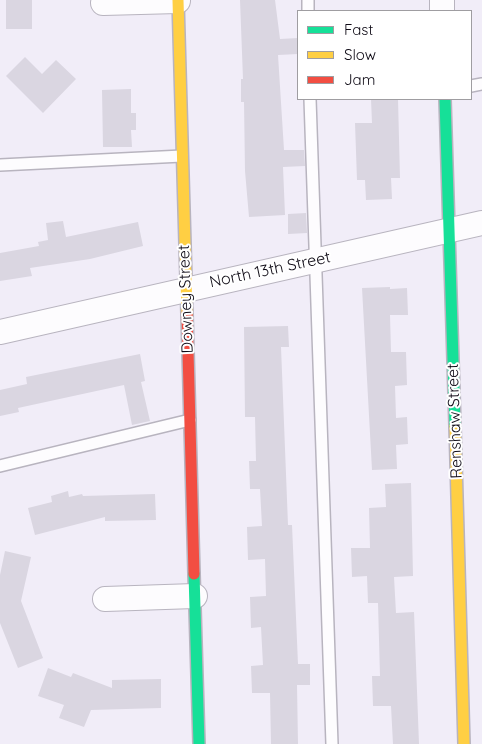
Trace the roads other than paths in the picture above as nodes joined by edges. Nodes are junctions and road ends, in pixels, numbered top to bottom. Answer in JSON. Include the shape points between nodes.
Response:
{"nodes":[{"id":1,"x":178,"y":1,"type":"edge"},
{"id":2,"x":103,"y":3,"type":"dead end"},
{"id":3,"x":310,"y":100,"type":"edge"},
{"id":4,"x":445,"y":100,"type":"edge"},
{"id":5,"x":182,"y":156,"type":"junction"},
{"id":6,"x":0,"y":165,"type":"edge"},
{"id":7,"x":482,"y":223,"type":"edge"},
{"id":8,"x":450,"y":230,"type":"junction"},
{"id":9,"x":317,"y":260,"type":"junction"},
{"id":10,"x":186,"y":288,"type":"junction"},
{"id":11,"x":0,"y":332,"type":"edge"},
{"id":12,"x":190,"y":420,"type":"junction"},
{"id":13,"x":0,"y":466,"type":"edge"},
{"id":14,"x":195,"y":596,"type":"junction"},
{"id":15,"x":105,"y":599,"type":"dead end"},
{"id":16,"x":199,"y":744,"type":"edge"},
{"id":17,"x":332,"y":744,"type":"edge"},
{"id":18,"x":464,"y":744,"type":"edge"}],
"edges":[{"from":1,"to":2,"type":"street","name":"Downey Street"},
{"from":1,"to":5,"type":"street","name":"Downey Street"},
{"from":3,"to":9,"type":"lane"},
{"from":4,"to":8,"type":"street","name":"Renshaw Street"},
{"from":5,"to":6,"type":"lane"},
{"from":5,"to":10,"type":"street","name":"Downey Street"},
{"from":7,"to":8,"type":"street","name":"North 13th Street"},
{"from":8,"to":9,"type":"street","name":"North 13th Street"},
{"from":8,"to":18,"type":"street","name":"Renshaw Street"},
{"from":9,"to":10,"type":"street","name":"North 13th Street"},
{"from":9,"to":17,"type":"lane"},
{"from":10,"to":11,"type":"street","name":"North 13th Street"},
{"from":10,"to":12,"type":"street","name":"Downey Street"},
{"from":12,"to":13,"type":"lane"},
{"from":12,"to":14,"type":"street","name":"Downey Street"},
{"from":14,"to":15,"type":"street"},
{"from":14,"to":16,"type":"street","name":"Downey Street"}]}
